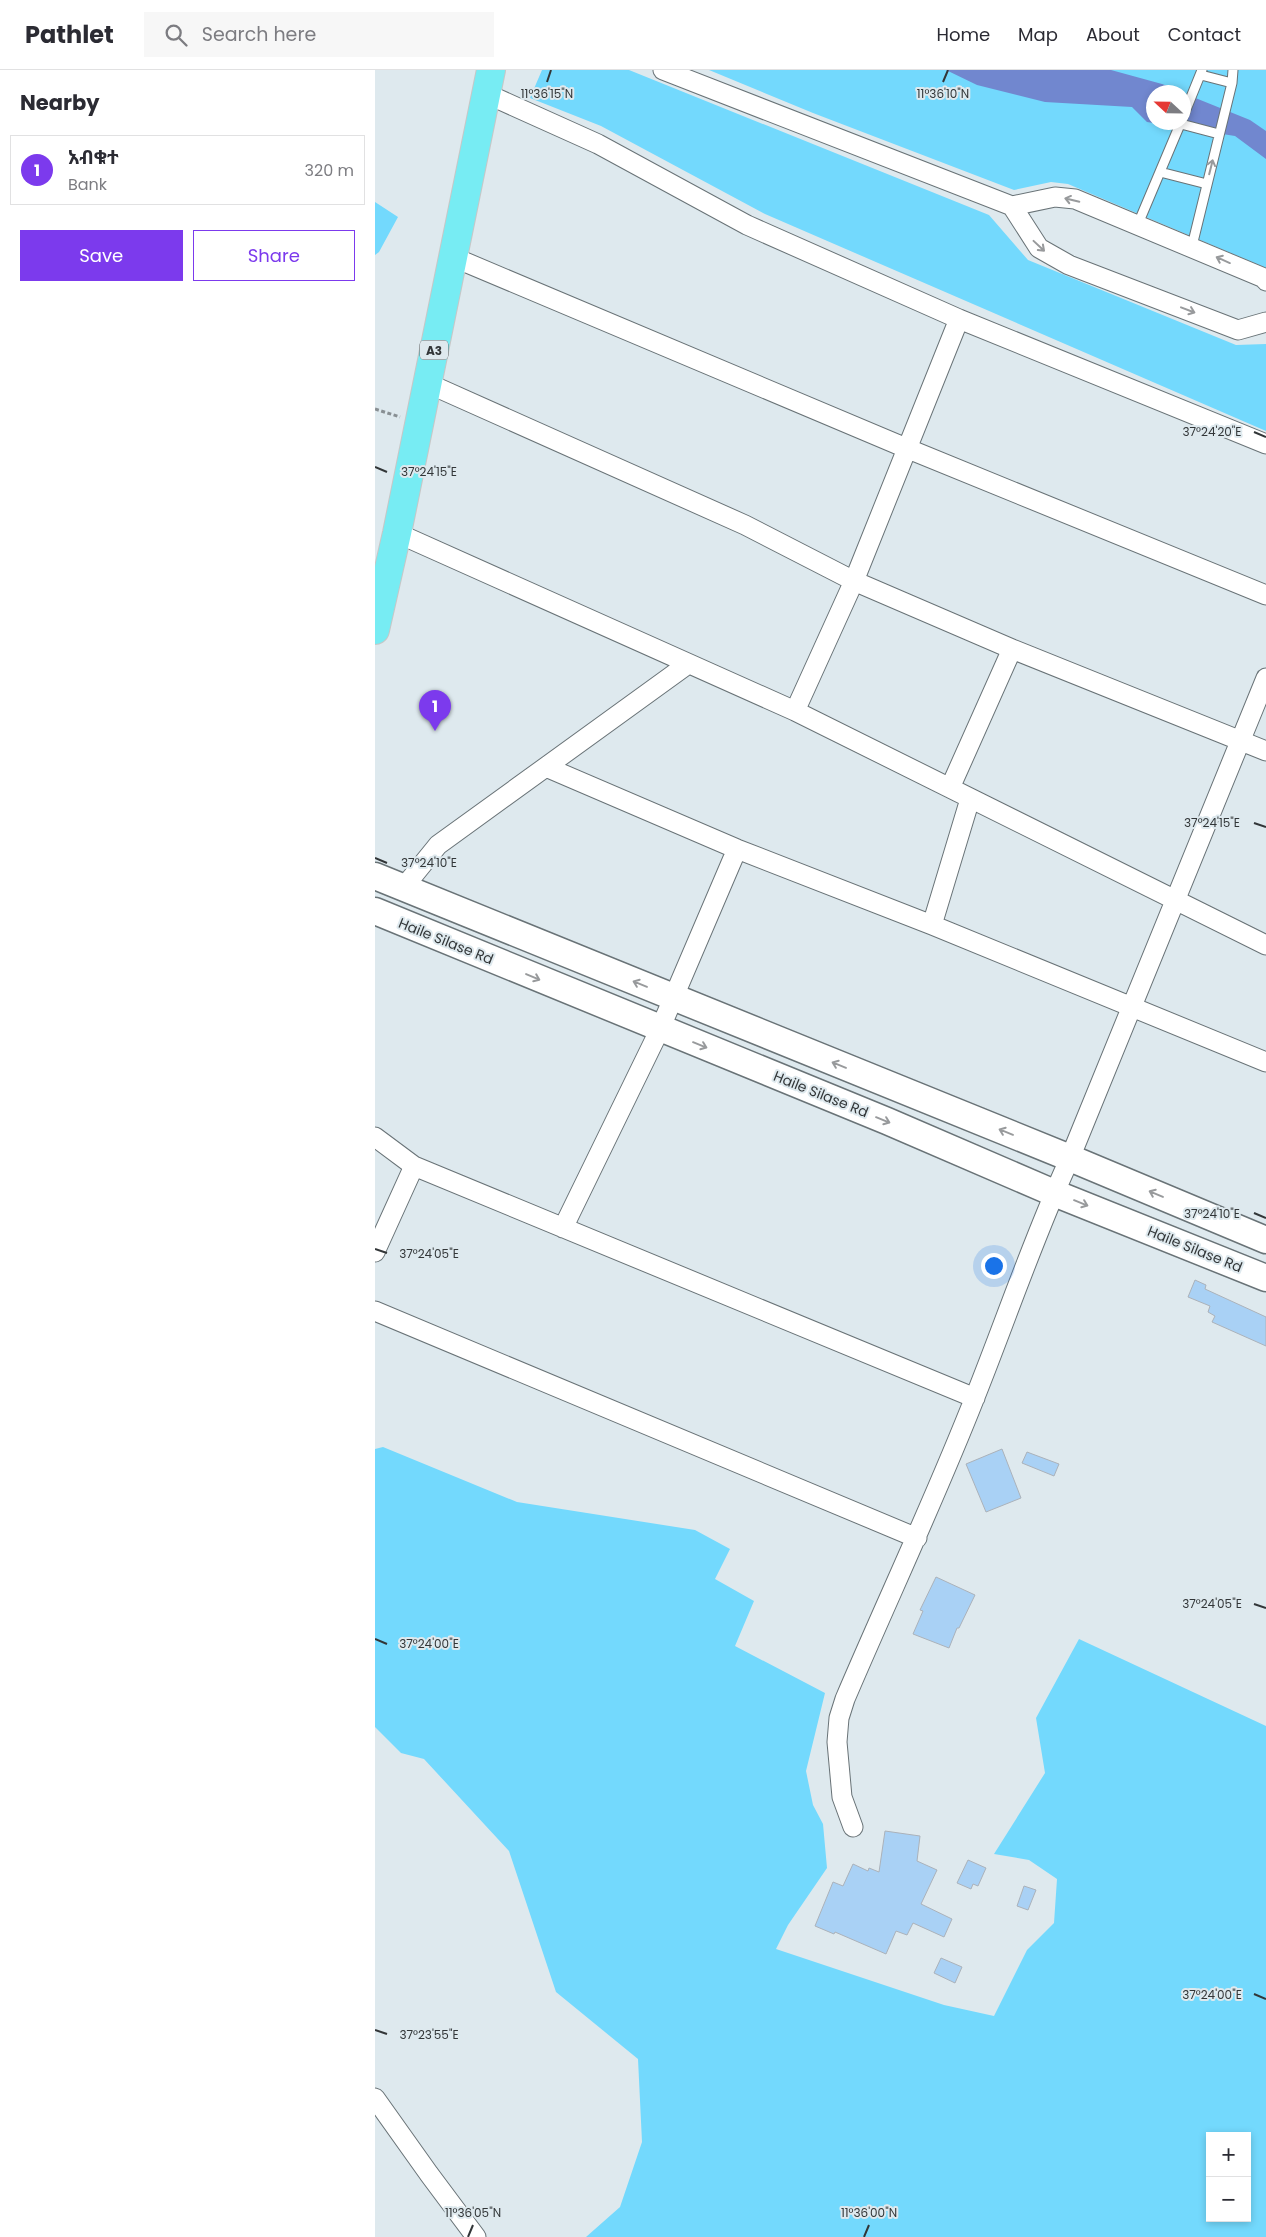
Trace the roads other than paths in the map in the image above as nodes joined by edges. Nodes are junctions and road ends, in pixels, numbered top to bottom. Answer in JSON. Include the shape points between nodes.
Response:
{"nodes":[{"id":1,"x":663,"y":70,"type":"edge"},
{"id":2,"x":1233,"y":70,"type":"edge"},
{"id":3,"x":1202,"y":73,"type":"edge"},
{"id":4,"x":489,"y":82,"type":"edge"},
{"id":5,"x":1232,"y":83,"type":"junction"},
{"id":6,"x":1191,"y":99,"type":"edge"},
{"id":7,"x":1191,"y":124,"type":"edge"},
{"id":8,"x":1178,"y":130,"type":"edge"},
{"id":9,"x":1219,"y":134,"type":"junction"},
{"id":10,"x":1161,"y":172,"type":"junction"},
{"id":11,"x":1207,"y":184,"type":"junction"},
{"id":12,"x":1012,"y":206,"type":"junction"},
{"id":13,"x":1141,"y":217,"type":"junction"},
{"id":14,"x":1194,"y":239,"type":"junction"},
{"id":15,"x":453,"y":257,"type":"junction"},
{"id":16,"x":1266,"y":281,"type":"edge"},
{"id":17,"x":959,"y":320,"type":"junction"},
{"id":18,"x":1266,"y":322,"type":"edge"},
{"id":19,"x":427,"y":383,"type":"junction"},
{"id":20,"x":1266,"y":444,"type":"edge"},
{"id":21,"x":906,"y":448,"type":"junction"},
{"id":22,"x":397,"y":533,"type":"junction"},
{"id":23,"x":854,"y":581,"type":"junction"},
{"id":24,"x":1266,"y":595,"type":"edge"},
{"id":25,"x":375,"y":630,"type":"edge"},
{"id":26,"x":1012,"y":649,"type":"junction"},
{"id":27,"x":688,"y":664,"type":"junction"},
{"id":28,"x":1266,"y":678,"type":"edge"},
{"id":29,"x":795,"y":710,"type":"junction"},
{"id":30,"x":1241,"y":740,"type":"junction"},
{"id":31,"x":1266,"y":751,"type":"edge"},
{"id":32,"x":546,"y":767,"type":"junction"},
{"id":33,"x":950,"y":788,"type":"junction"},
{"id":34,"x":970,"y":799,"type":"junction"},
{"id":35,"x":737,"y":848,"type":"junction"},
{"id":36,"x":375,"y":876,"type":"edge"},
{"id":37,"x":403,"y":887,"type":"junction"},
{"id":38,"x":1175,"y":900,"type":"junction"},
{"id":39,"x":375,"y":912,"type":"edge"},
{"id":40,"x":932,"y":925,"type":"junction"},
{"id":41,"x":516,"y":933,"type":"junction"},
{"id":42,"x":1266,"y":945,"type":"edge"},
{"id":43,"x":503,"y":964,"type":"junction"},
{"id":44,"x":675,"y":998,"type":"junction"},
{"id":45,"x":1132,"y":1006,"type":"junction"},
{"id":46,"x":660,"y":1029,"type":"junction"},
{"id":47,"x":1266,"y":1062,"type":"edge"},
{"id":48,"x":375,"y":1136,"type":"edge"},
{"id":49,"x":1070,"y":1158,"type":"junction"},
{"id":50,"x":415,"y":1166,"type":"junction"},
{"id":51,"x":1054,"y":1193,"type":"junction"},
{"id":52,"x":563,"y":1228,"type":"junction"},
{"id":53,"x":1266,"y":1240,"type":"edge"},
{"id":54,"x":375,"y":1252,"type":"edge"},
{"id":55,"x":1266,"y":1278,"type":"edge"},
{"id":56,"x":375,"y":1311,"type":"edge"},
{"id":57,"x":975,"y":1398,"type":"junction"},
{"id":58,"x":917,"y":1538,"type":"junction"},
{"id":59,"x":853,"y":1827,"type":"dead end"},
{"id":60,"x":375,"y":2098,"type":"edge"},
{"id":61,"x":476,"y":2237,"type":"edge"}],
"edges":[{"from":1,"to":12,"type":"street"},
{"from":2,"to":5,"type":"lane"},
{"from":3,"to":5,"type":"lane"},
{"from":3,"to":6,"type":"lane"},
{"from":4,"to":15,"type":"highway","number":"A3"},
{"from":4,"to":17,"type":"street","via":[[747,225]]},
{"from":5,"to":9,"type":"lane"},
{"from":7,"to":9,"type":"lane"},
{"from":8,"to":10,"type":"lane"},
{"from":11,"to":9,"type":"lane","one_way":true},
{"from":10,"to":11,"type":"lane"},
{"from":10,"to":13,"type":"lane"},
{"from":11,"to":14,"type":"lane"},
{"from":13,"to":12,"type":"street","one_way":true,"via":[[1075,199],[1055,197]]},
{"from":12,"to":18,"type":"street","one_way":true,"via":[[1039,248],[1069,265],[1238,330]]},
{"from":13,"to":14,"type":"street"},
{"from":16,"to":14,"type":"street","one_way":true},
{"from":15,"to":19,"type":"highway","number":"A3"},
{"from":15,"to":21,"type":"street"},
{"from":17,"to":20,"type":"street"},
{"from":17,"to":21,"type":"street"},
{"from":19,"to":22,"type":"highway","number":"A3"},
{"from":19,"to":23,"type":"street","via":[[745,525]]},
{"from":21,"to":23,"type":"street"},
{"from":21,"to":24,"type":"street"},
{"from":22,"to":25,"type":"highway","number":"A3"},
{"from":22,"to":27,"type":"street"},
{"from":23,"to":26,"type":"street"},
{"from":23,"to":29,"type":"street"},
{"from":26,"to":30,"type":"street"},
{"from":26,"to":33,"type":"street"},
{"from":27,"to":29,"type":"street"},
{"from":27,"to":32,"type":"street"},
{"from":28,"to":30,"type":"street"},
{"from":29,"to":33,"type":"street"},
{"from":30,"to":31,"type":"street"},
{"from":30,"to":38,"type":"street"},
{"from":32,"to":35,"type":"street"},
{"from":32,"to":37,"type":"street","via":[[438,846]]},
{"from":33,"to":34,"type":"street"},
{"from":34,"to":38,"type":"street"},
{"from":34,"to":40,"type":"street"},
{"from":35,"to":40,"type":"street"},
{"from":35,"to":44,"type":"street"},
{"from":36,"to":37,"type":"main road"},
{"from":37,"to":41,"type":"main road"},
{"from":38,"to":42,"type":"street"},
{"from":38,"to":45,"type":"street"},
{"from":39,"to":43,"type":"main road","name":"Haile Silase Rd"},
{"from":40,"to":45,"type":"street"},
{"from":41,"to":43,"type":"main road"},
{"from":44,"to":41,"type":"main road","one_way":true},
{"from":43,"to":46,"type":"main road","name":"Haile Silase Rd","one_way":true},
{"from":44,"to":46,"type":"street"},
{"from":49,"to":44,"type":"main road","one_way":true},
{"from":45,"to":47,"type":"street"},
{"from":45,"to":49,"type":"street"},
{"from":46,"to":51,"type":"main road","name":"Haile Silase Rd","one_way":true},
{"from":46,"to":52,"type":"street"},
{"from":48,"to":50,"type":"street"},
{"from":49,"to":51,"type":"street"},
{"from":53,"to":49,"type":"main road","one_way":true},
{"from":50,"to":52,"type":"street"},
{"from":50,"to":54,"type":"street"},
{"from":51,"to":55,"type":"main road","name":"Haile Silase Rd","one_way":true},
{"from":51,"to":57,"type":"street"},
{"from":52,"to":57,"type":"street"},
{"from":56,"to":58,"type":"street"},
{"from":57,"to":58,"type":"street"},
{"from":58,"to":59,"type":"street","via":[[839,1718],[837,1742],[842,1797]]},
{"from":60,"to":61,"type":"street"}]}
